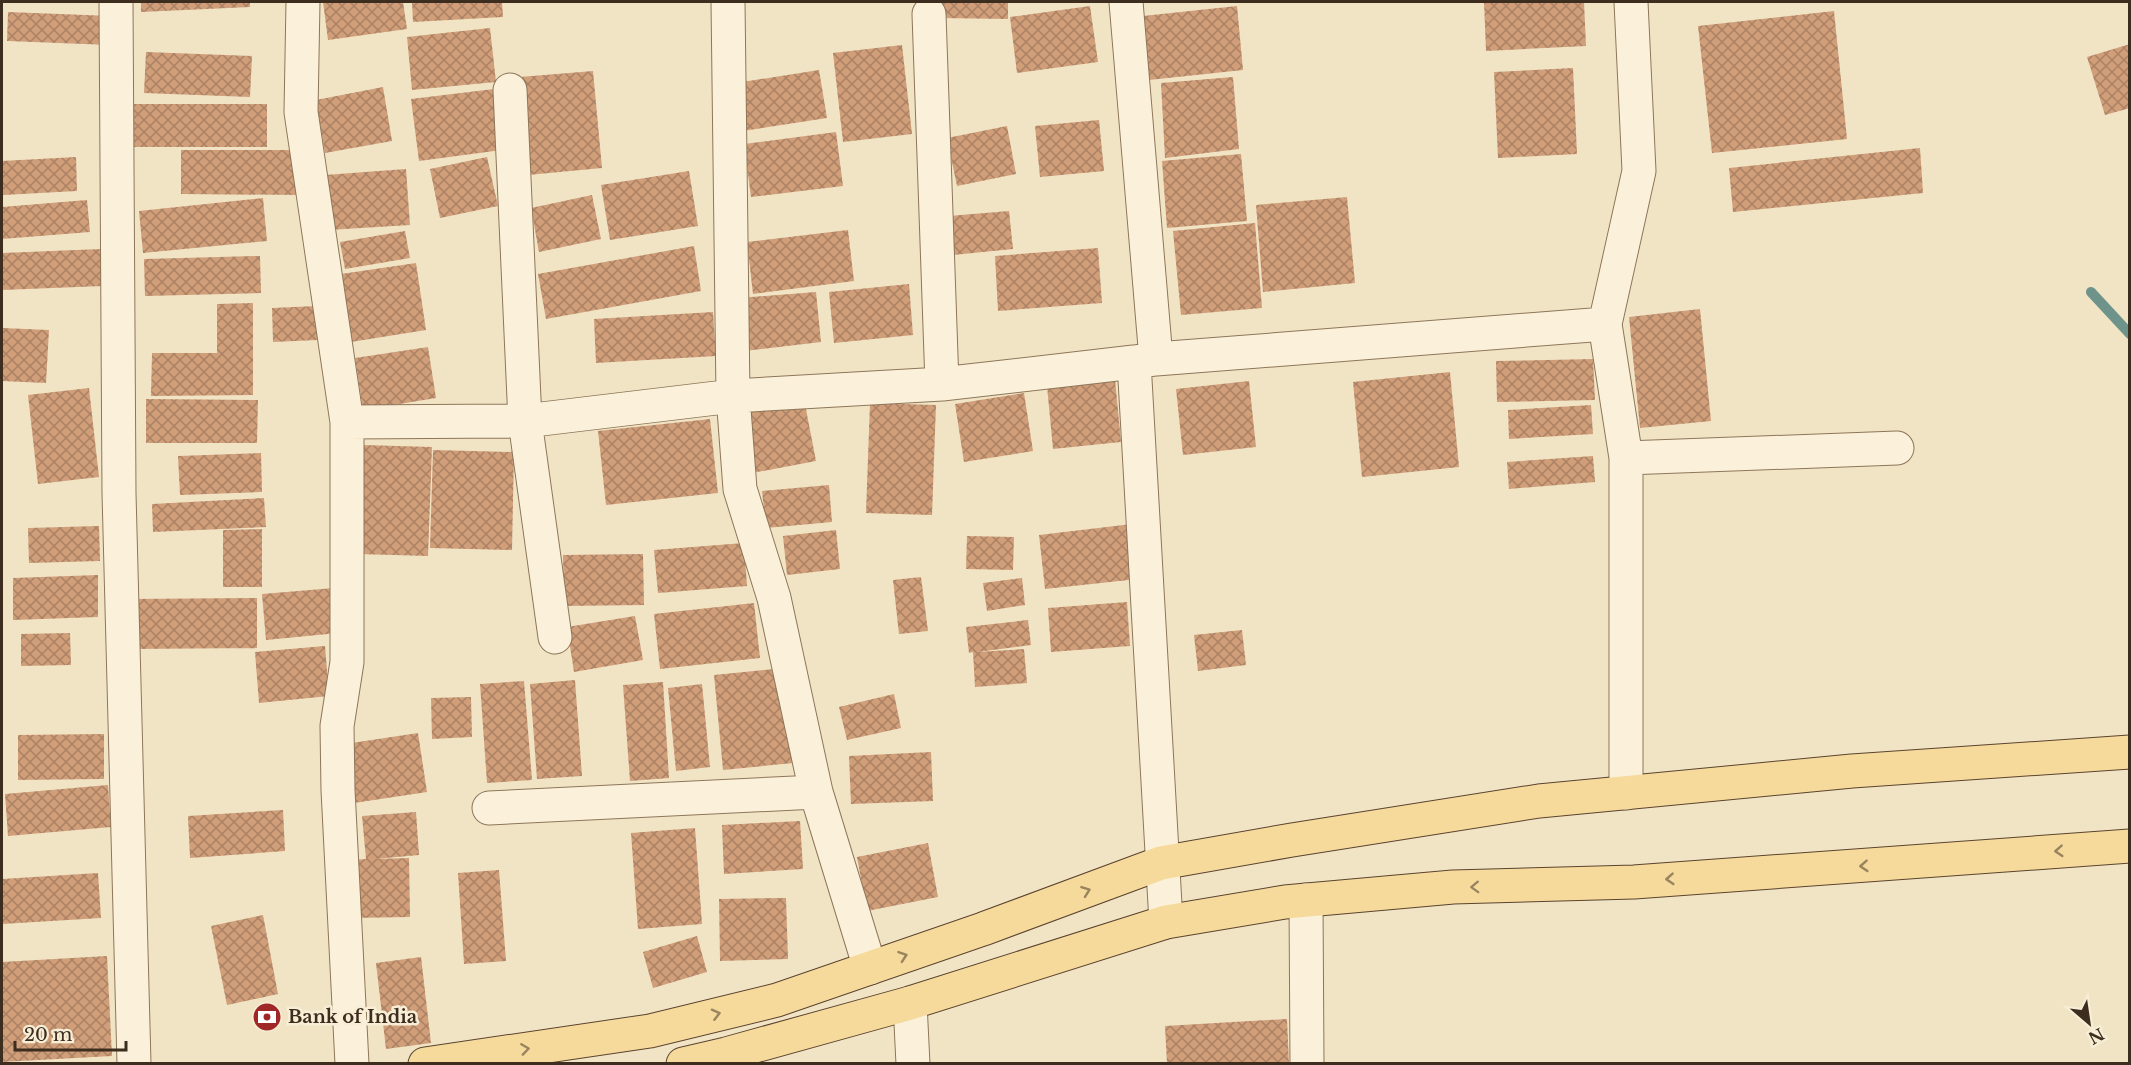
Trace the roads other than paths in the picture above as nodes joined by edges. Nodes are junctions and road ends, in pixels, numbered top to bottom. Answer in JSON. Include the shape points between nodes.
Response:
{"nodes":[{"id":1,"x":116,"y":2,"type":"edge"},
{"id":2,"x":303,"y":2,"type":"edge"},
{"id":3,"x":728,"y":2,"type":"edge"},
{"id":4,"x":1126,"y":2,"type":"edge"},
{"id":5,"x":1631,"y":2,"type":"edge"},
{"id":6,"x":929,"y":14,"type":"dead end"},
{"id":7,"x":510,"y":90,"type":"dead end"},
{"id":8,"x":1605,"y":324,"type":"junction"},
{"id":9,"x":1145,"y":361,"type":"junction"},
{"id":10,"x":942,"y":384,"type":"junction"},
{"id":11,"x":732,"y":396,"type":"junction"},
{"id":12,"x":525,"y":421,"type":"junction"},
{"id":13,"x":347,"y":422,"type":"junction"},
{"id":14,"x":1897,"y":448,"type":"dead end"},
{"id":15,"x":1626,"y":458,"type":"junction"},
{"id":16,"x":555,"y":637,"type":"dead end"},
{"id":17,"x":2114,"y":752,"type":"edge"},
{"id":18,"x":816,"y":792,"type":"junction"},
{"id":19,"x":1626,"y":793,"type":"junction"},
{"id":20,"x":489,"y":808,"type":"dead end"},
{"id":21,"x":2123,"y":846,"type":"edge"},
{"id":22,"x":1161,"y":863,"type":"junction"},
{"id":23,"x":1306,"y":900,"type":"junction"},
{"id":24,"x":1166,"y":922,"type":"junction"},
{"id":25,"x":870,"y":968,"type":"junction"},
{"id":26,"x":910,"y":1003,"type":"junction"},
{"id":27,"x":727,"y":1059,"type":"edge"},
{"id":28,"x":134,"y":1064,"type":"edge"},
{"id":29,"x":352,"y":1064,"type":"edge"},
{"id":30,"x":425,"y":1064,"type":"edge"},
{"id":31,"x":683,"y":1064,"type":"edge"},
{"id":32,"x":913,"y":1064,"type":"edge"},
{"id":33,"x":1307,"y":1064,"type":"edge"}],
"edges":[{"from":1,"to":28,"type":"street","via":[[119,493]]},
{"from":2,"to":13,"type":"street","via":[[301,112]]},
{"from":3,"to":11,"type":"street"},
{"from":4,"to":9,"type":"street"},
{"from":5,"to":8,"type":"street","via":[[1639,171]]},
{"from":6,"to":10,"type":"street"},
{"from":7,"to":12,"type":"street"},
{"from":8,"to":9,"type":"street"},
{"from":8,"to":15,"type":"street"},
{"from":9,"to":10,"type":"street"},
{"from":9,"to":22,"type":"street"},
{"from":10,"to":11,"type":"street"},
{"from":11,"to":12,"type":"street"},
{"from":11,"to":18,"type":"street","via":[[740,489],[774,598]]},
{"from":12,"to":13,"type":"street"},
{"from":12,"to":16,"type":"street"},
{"from":13,"to":29,"type":"street","via":[[347,662],[337,726]]},
{"from":14,"to":15,"type":"street"},
{"from":15,"to":19,"type":"street"},
{"from":17,"to":19,"type":"main road","via":[[1852,771]]},
{"from":18,"to":20,"type":"street"},
{"from":18,"to":25,"type":"street"},
{"from":19,"to":22,"type":"main road","via":[[1539,801]]},
{"from":21,"to":23,"type":"main road","one_way":true,"via":[[1634,882],[1453,887]]},
{"from":22,"to":24,"type":"street"},
{"from":25,"to":22,"type":"main road","one_way":true},
{"from":23,"to":24,"type":"main road"},
{"from":23,"to":33,"type":"street"},
{"from":24,"to":26,"type":"main road"},
{"from":30,"to":25,"type":"main road","one_way":true,"via":[[650,1030],[777,1000]]},
{"from":26,"to":27,"type":"main road"},
{"from":26,"to":32,"type":"street"},
{"from":27,"to":31,"type":"main road"}]}
